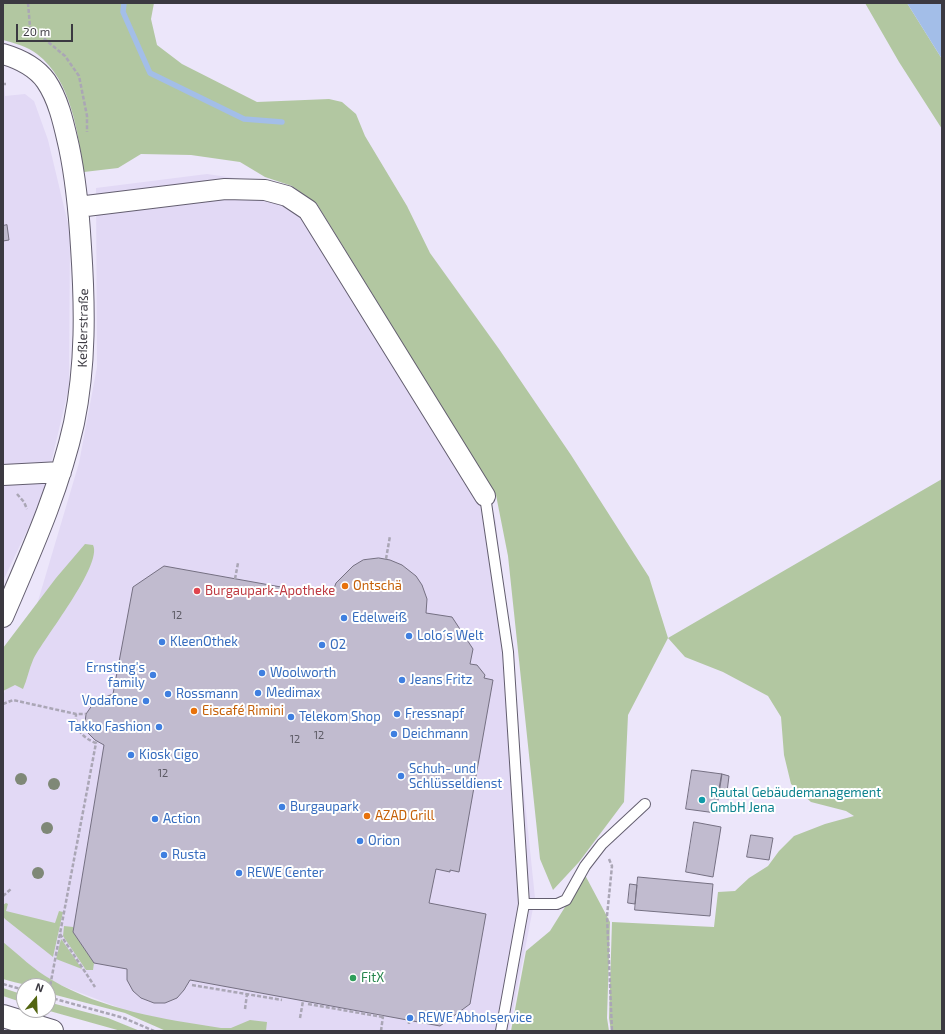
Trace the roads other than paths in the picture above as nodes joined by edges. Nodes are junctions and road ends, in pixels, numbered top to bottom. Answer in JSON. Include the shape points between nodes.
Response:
{"nodes":[{"id":1,"x":3,"y":54,"type":"edge"},
{"id":2,"x":78,"y":207,"type":"junction"},
{"id":3,"x":61,"y":472,"type":"junction"},
{"id":4,"x":3,"y":475,"type":"edge"},
{"id":5,"x":485,"y":496,"type":"joint"},
{"id":6,"x":3,"y":617,"type":"edge"},
{"id":7,"x":645,"y":804,"type":"dead end"},
{"id":8,"x":524,"y":904,"type":"junction"},
{"id":9,"x":3,"y":1016,"type":"edge"},
{"id":10,"x":52,"y":1031,"type":"edge"},
{"id":11,"x":501,"y":1031,"type":"edge"}],
"edges":[{"from":1,"to":2,"type":"street","name":"Keßlerstraße","via":[[35,69],[53,93],[65,130]]},
{"from":2,"to":3,"type":"street","name":"Keßlerstraße","via":[[84,312],[82,376],[74,422]]},
{"from":2,"to":5,"type":"street","via":[[225,190],[265,190],[287,196],[308,210]]},
{"from":3,"to":4,"type":"street"},
{"from":3,"to":6,"type":"street","name":"Keßlerstraße"},
{"from":5,"to":8,"type":"lane","via":[[508,652]]},
{"from":7,"to":8,"type":"lane","via":[[602,844],[585,866],[566,900],[557,904]]},
{"from":8,"to":11,"type":"lane"},
{"from":9,"to":10,"type":"main road"}]}
